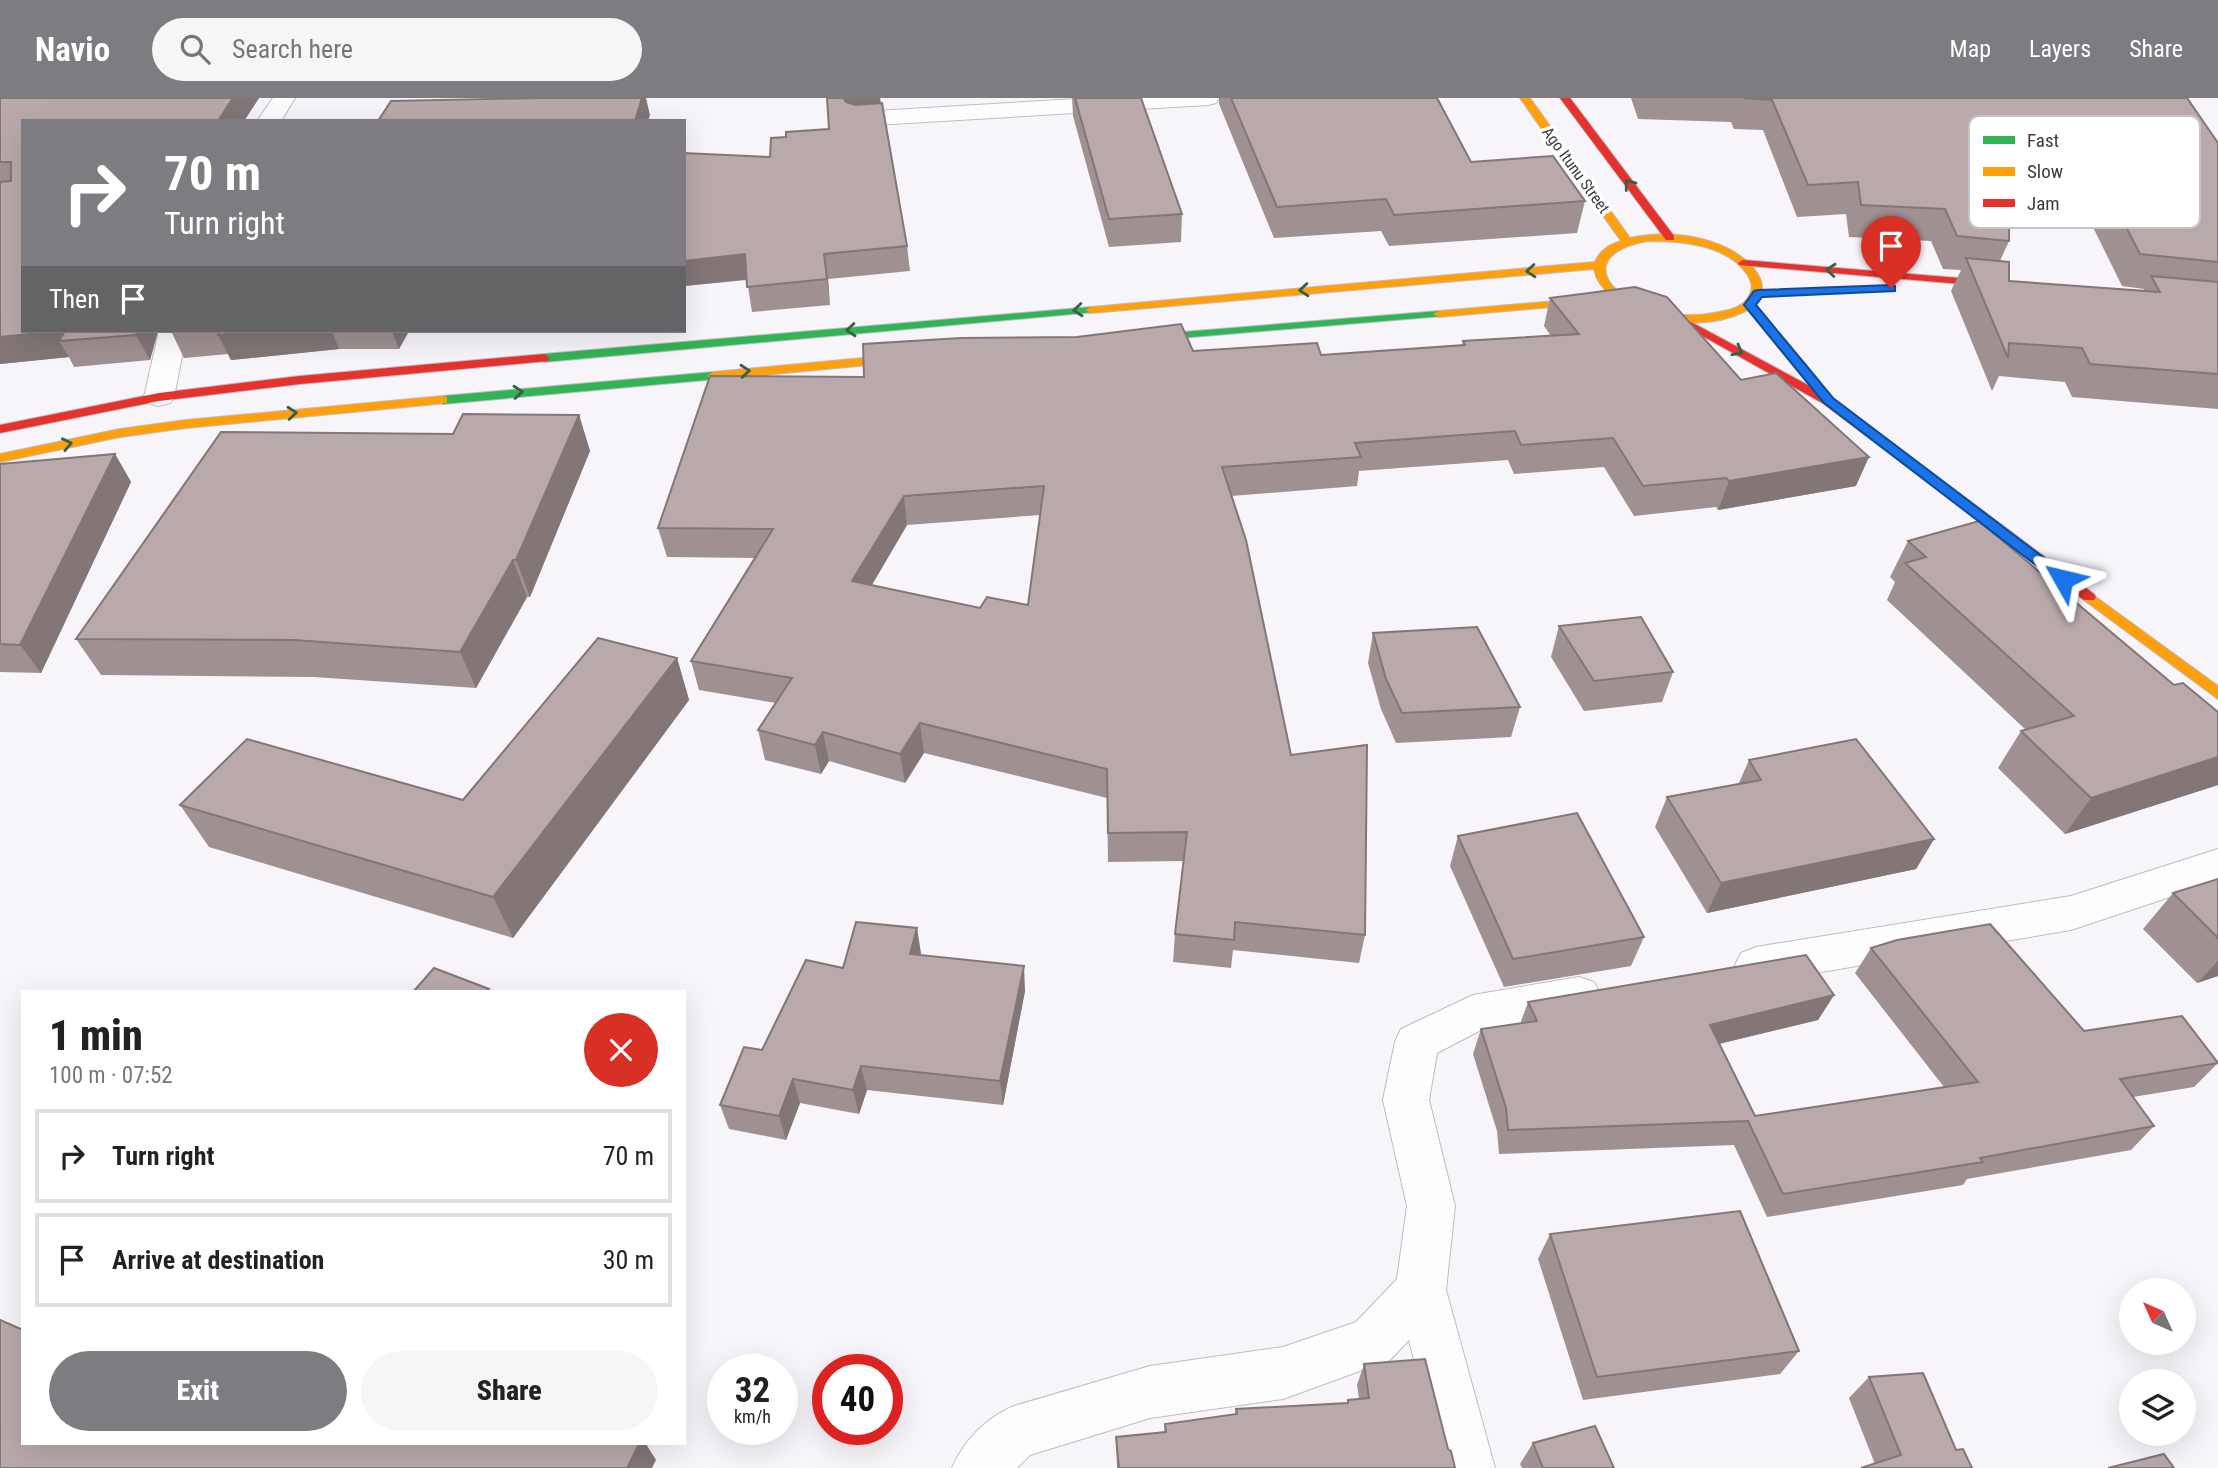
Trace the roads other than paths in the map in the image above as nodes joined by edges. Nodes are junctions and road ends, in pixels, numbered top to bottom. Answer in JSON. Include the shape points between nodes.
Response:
{"nodes":[{"id":1,"x":285,"y":98,"type":"edge"},
{"id":2,"x":1208,"y":98,"type":"edge"},
{"id":3,"x":1525,"y":98,"type":"edge"},
{"id":4,"x":1565,"y":98,"type":"edge"},
{"id":5,"x":270,"y":119,"type":"edge"},
{"id":6,"x":859,"y":119,"type":"edge"},
{"id":7,"x":1670,"y":238,"type":"junction"},
{"id":8,"x":1627,"y":242,"type":"junction"},
{"id":9,"x":1743,"y":263,"type":"junction"},
{"id":10,"x":1599,"y":265,"type":"junction"},
{"id":11,"x":1996,"y":284,"type":"junction"},
{"id":12,"x":2024,"y":287,"type":"edge"},
{"id":13,"x":1864,"y":289,"type":"dead end"},
{"id":14,"x":1760,"y":297,"type":"junction"},
{"id":15,"x":1620,"y":298,"type":"junction"},
{"id":16,"x":1678,"y":318,"type":"junction"},
{"id":17,"x":173,"y":333,"type":"edge"},
{"id":18,"x":1120,"y":340,"type":"edge"},
{"id":19,"x":926,"y":356,"type":"edge"},
{"id":20,"x":159,"y":397,"type":"junction"},
{"id":21,"x":1828,"y":401,"type":"junction"},
{"id":22,"x":0,"y":429,"type":"edge"},
{"id":23,"x":0,"y":458,"type":"edge"},
{"id":24,"x":2218,"y":694,"type":"edge"},
{"id":25,"x":2218,"y":865,"type":"edge"},
{"id":26,"x":1713,"y":972,"type":"edge"},
{"id":27,"x":1620,"y":988,"type":"edge"},
{"id":28,"x":1421,"y":1290,"type":"junction"},
{"id":29,"x":979,"y":1468,"type":"edge"},
{"id":30,"x":1468,"y":1468,"type":"edge"}],
"edges":[{"from":1,"to":5,"type":"street"},
{"from":2,"to":6,"type":"street"},
{"from":3,"to":8,"type":"main road","name":"Ago Itunu Street"},
{"from":7,"to":4,"type":"main road","name":"Ago Itunu Street","one_way":true},
{"from":7,"to":8,"type":"main road"},
{"from":7,"to":9,"type":"main road","via":[[1711,246]]},
{"from":8,"to":10,"type":"main road","via":[[1604,256]]},
{"from":11,"to":9,"type":"main road","one_way":true},
{"from":9,"to":14,"type":"main road","via":[[1757,278]]},
{"from":10,"to":15,"type":"main road","via":[[1603,282]]},
{"from":10,"to":20,"type":"main road","one_way":true,"via":[[300,380]]},
{"from":11,"to":12,"type":"main road"},
{"from":11,"to":13,"type":"main road"},
{"from":14,"to":16,"type":"main road","via":[[1732,314]]},
{"from":14,"to":21,"type":"main road"},
{"from":15,"to":16,"type":"main road","via":[[1646,311]]},
{"from":15,"to":18,"type":"main road"},
{"from":16,"to":21,"type":"main road","one_way":true},
{"from":17,"to":20,"type":"street"},
{"from":23,"to":19,"type":"main road","one_way":true,"via":[[186,424]]},
{"from":20,"to":22,"type":"main road"},
{"from":21,"to":24,"type":"main road"},
{"from":25,"to":26,"type":"street","via":[[2071,913]]},
{"from":27,"to":28,"type":"street","via":[[1473,1013],[1417,1042],[1406,1100],[1431,1206]]},
{"from":28,"to":29,"type":"street","via":[[1372,1342],[1283,1373],[1150,1392],[1014,1433]]},
{"from":28,"to":30,"type":"street"}]}
